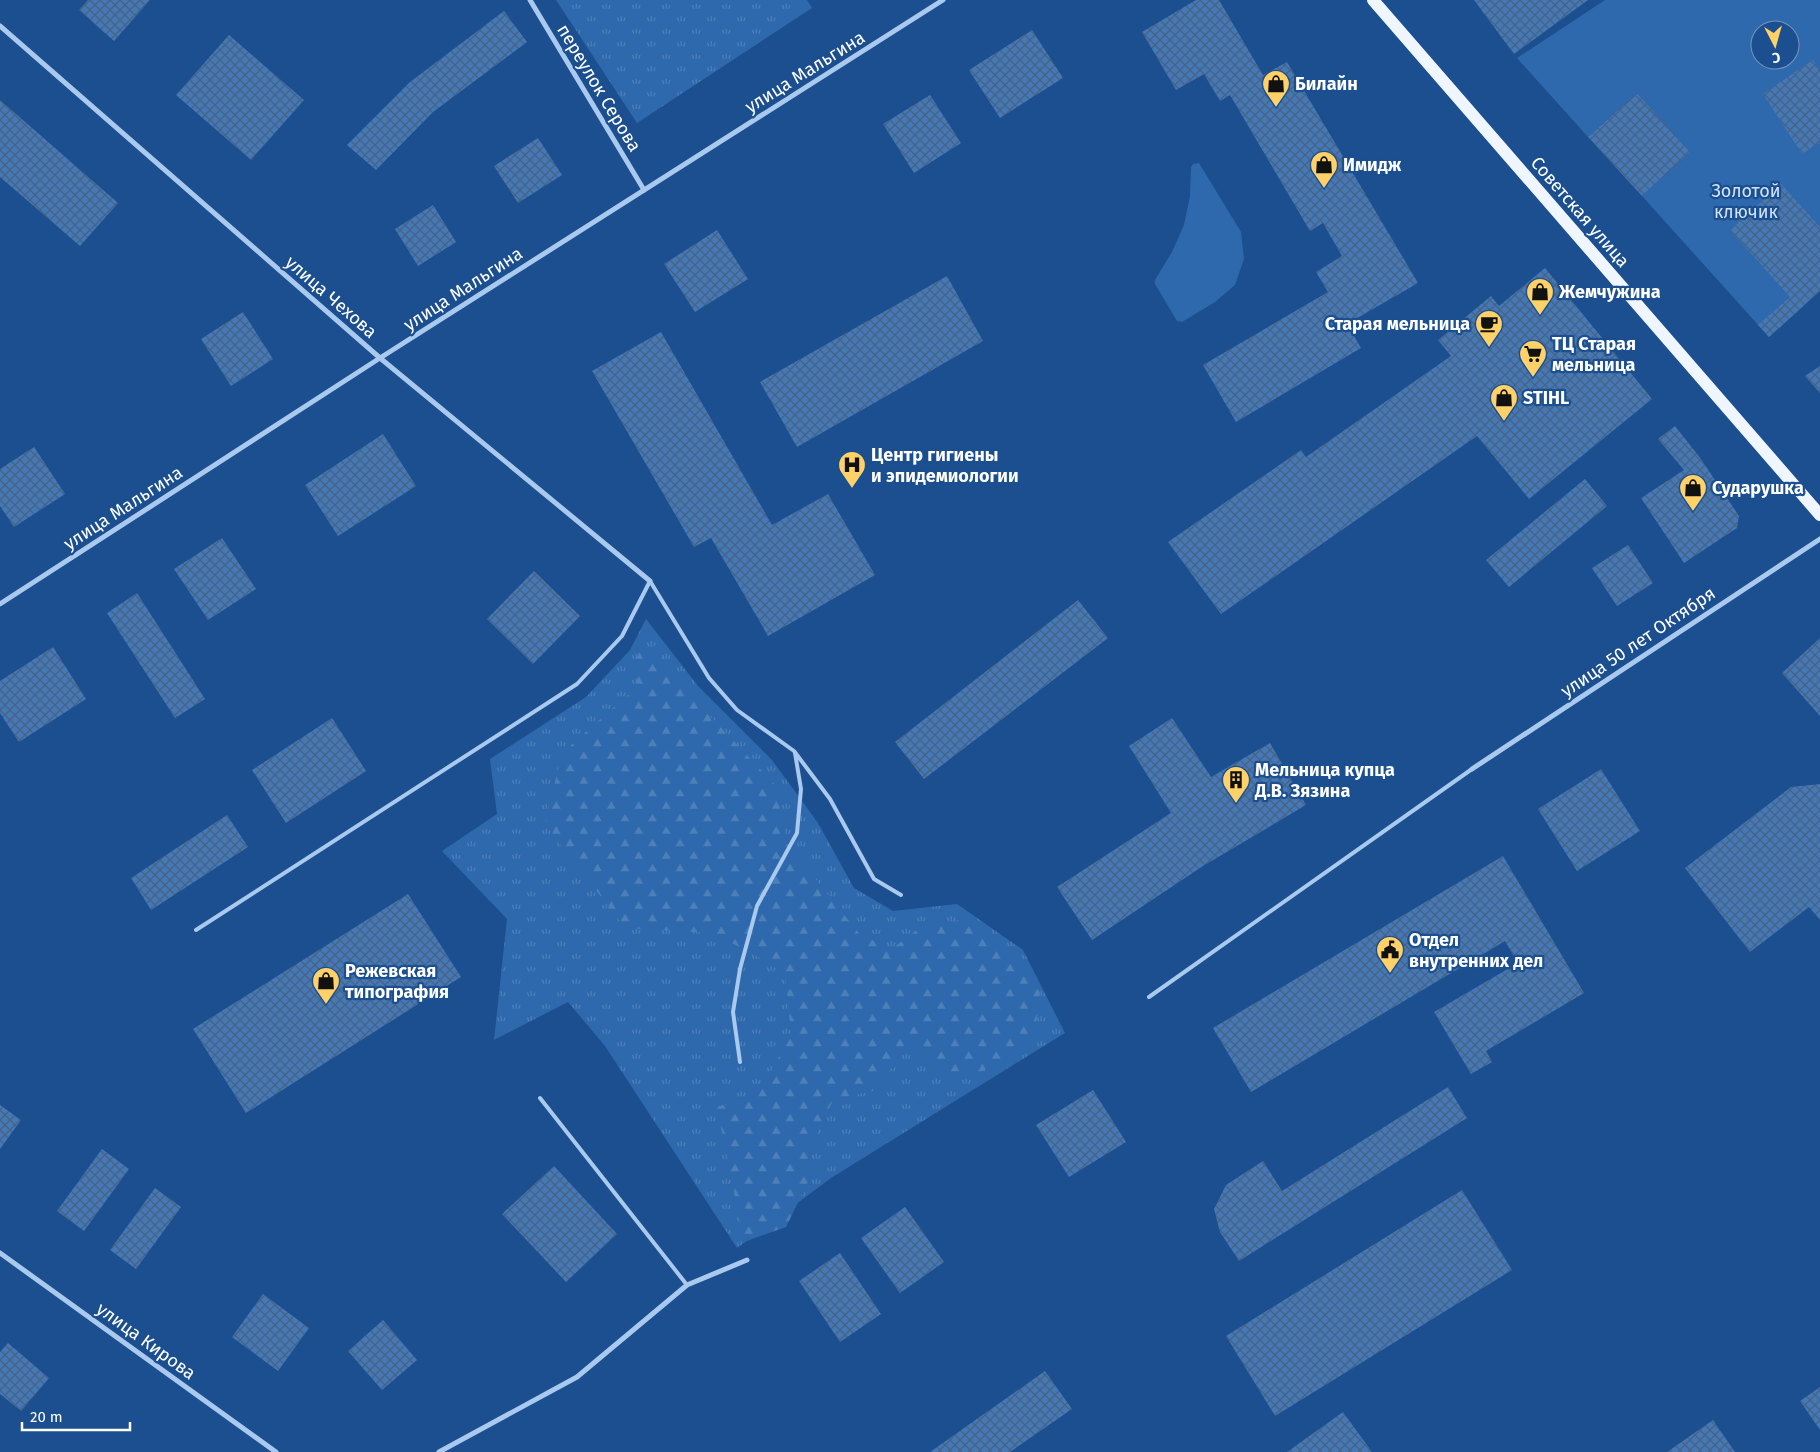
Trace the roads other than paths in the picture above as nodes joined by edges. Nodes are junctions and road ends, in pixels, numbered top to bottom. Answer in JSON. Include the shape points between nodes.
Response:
{"nodes":[{"id":1,"x":530,"y":0,"type":"edge"},
{"id":2,"x":943,"y":0,"type":"edge"},
{"id":3,"x":1374,"y":0,"type":"edge"},
{"id":4,"x":0,"y":26,"type":"edge"},
{"id":5,"x":644,"y":190,"type":"junction"},
{"id":6,"x":380,"y":358,"type":"junction"},
{"id":7,"x":1820,"y":515,"type":"edge"},
{"id":8,"x":1820,"y":539,"type":"edge"},
{"id":9,"x":650,"y":582,"type":"junction"},
{"id":10,"x":0,"y":604,"type":"edge"},
{"id":11,"x":794,"y":751,"type":"junction"},
{"id":12,"x":1472,"y":769,"type":"joint"},
{"id":13,"x":901,"y":895,"type":"dead end"},
{"id":14,"x":196,"y":930,"type":"dead end"},
{"id":15,"x":1150,"y":997,"type":"dead end"},
{"id":16,"x":740,"y":1062,"type":"dead end"},
{"id":17,"x":540,"y":1098,"type":"dead end"},
{"id":18,"x":0,"y":1253,"type":"edge"},
{"id":19,"x":747,"y":1260,"type":"dead end"},
{"id":20,"x":687,"y":1285,"type":"junction"},
{"id":21,"x":276,"y":1452,"type":"edge"},
{"id":22,"x":439,"y":1452,"type":"edge"}],
"edges":[{"from":1,"to":5,"type":"street","name":"переулок Серова"},
{"from":2,"to":5,"type":"street","name":"улица Мальгина"},
{"from":3,"to":7,"type":"main road","name":"Советская улица"},
{"from":4,"to":6,"type":"street","name":"улица Чехова"},
{"from":5,"to":6,"type":"street","name":"улица Мальгина"},
{"from":6,"to":9,"type":"street","name":"улица Чехова"},
{"from":6,"to":10,"type":"street","name":"улица Мальгина"},
{"from":8,"to":12,"type":"street","name":"улица 50 лет Октября"},
{"from":9,"to":11,"type":"lane","via":[[709,678],[738,710]]},
{"from":9,"to":14,"type":"lane","via":[[622,636],[577,684]]},
{"from":11,"to":13,"type":"lane","via":[[830,799],[874,879]]},
{"from":11,"to":16,"type":"lane","via":[[801,788],[797,833],[757,906],[740,969],[733,1012]]},
{"from":12,"to":15,"type":"lane"},
{"from":17,"to":20,"type":"lane"},
{"from":18,"to":21,"type":"street","name":"улица Кирова"},
{"from":19,"to":20,"type":"street"},
{"from":20,"to":22,"type":"street","via":[[576,1377]]}]}
